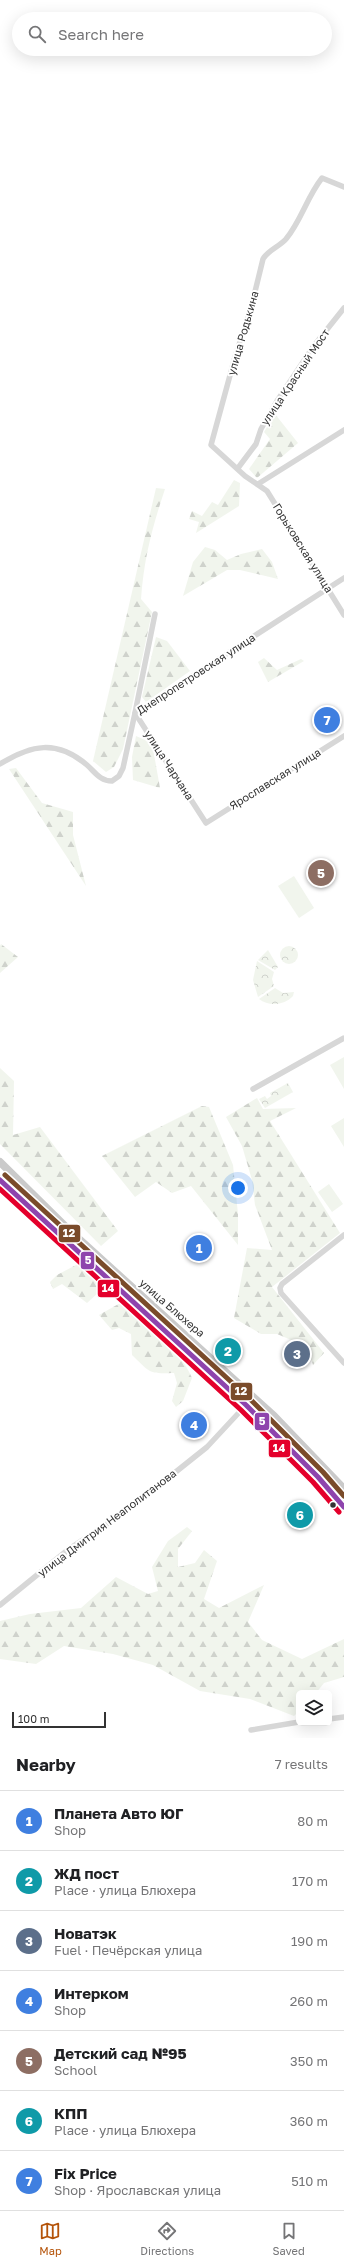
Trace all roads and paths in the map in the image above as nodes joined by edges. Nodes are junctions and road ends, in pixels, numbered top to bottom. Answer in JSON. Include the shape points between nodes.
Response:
{"nodes":[{"id":1,"x":344,"y":187,"type":"edge"},
{"id":2,"x":344,"y":308,"type":"edge"},
{"id":3,"x":344,"y":430,"type":"edge"},
{"id":4,"x":238,"y":468,"type":"junction"},
{"id":5,"x":258,"y":484,"type":"junction"},
{"id":6,"x":344,"y":578,"type":"edge"},
{"id":7,"x":328,"y":588,"type":"junction"},
{"id":8,"x":155,"y":614,"type":"dead end"},
{"id":9,"x":344,"y":615,"type":"edge"},
{"id":10,"x":135,"y":713,"type":"junction"},
{"id":11,"x":344,"y":736,"type":"edge"},
{"id":12,"x":0,"y":764,"type":"edge"},
{"id":13,"x":206,"y":823,"type":"joint"},
{"id":14,"x":344,"y":1038,"type":"edge"},
{"id":15,"x":253,"y":1089,"type":"dead end"},
{"id":16,"x":0,"y":1162,"type":"edge"},
{"id":17,"x":0,"y":1180,"type":"edge"},
{"id":18,"x":344,"y":1235,"type":"edge"},
{"id":19,"x":344,"y":1363,"type":"edge"},
{"id":20,"x":246,"y":1405,"type":"junction"},
{"id":21,"x":344,"y":1489,"type":"edge"},
{"id":22,"x":344,"y":1507,"type":"edge"},
{"id":23,"x":0,"y":1605,"type":"edge"},
{"id":24,"x":344,"y":1717,"type":"edge"},
{"id":25,"x":332,"y":1719,"type":"edge"},
{"id":26,"x":296,"y":1722,"type":"edge"},
{"id":27,"x":251,"y":1730,"type":"dead end"}],
"edges":[{"from":1,"to":4,"type":"street","name":"улица Родькина","via":[[322,178],[286,239],[263,259],[211,445]]},
{"from":2,"to":4,"type":"street","name":"улица Красный Мост","via":[[277,402],[261,429],[256,444]]},
{"from":3,"to":5,"type":"street"},
{"from":4,"to":5,"type":"street","name":"улица Родькина"},
{"from":5,"to":7,"type":"street","name":"Горьковская улица","via":[[267,491]]},
{"from":6,"to":7,"type":"street","name":"Днепропетровская улица"},
{"from":7,"to":9,"type":"street","name":"Горьковская улица"},
{"from":7,"to":10,"type":"street","name":"Днепропетровская улица"},
{"from":8,"to":10,"type":"street"},
{"from":10,"to":12,"type":"street","name":"Днепропетровская улица","via":[[123,768],[112,781],[100,778],[75,757],[55,748],[28,749]]},
{"from":10,"to":13,"type":"street","name":"улица Чарчана"},
{"from":11,"to":13,"type":"street","name":"Ярославская улица"},
{"from":14,"to":15,"type":"street"},
{"from":16,"to":21,"type":"main road","name":"улица Блюхера","via":[[70,1231],[274,1416]]},
{"from":17,"to":20,"type":"main road","name":"улица Блюхера"},
{"from":18,"to":19,"type":"street","via":[[280,1288],[281,1293]]},
{"from":20,"to":22,"type":"main road","name":"улица Блюхера","via":[[318,1477]]},
{"from":20,"to":23,"type":"street","name":"улица Дмитрия Неаполитанова","via":[[207,1446],[128,1510],[69,1549]]},
{"from":24,"to":25,"type":"street"},
{"from":26,"to":27,"type":"street"}]}
